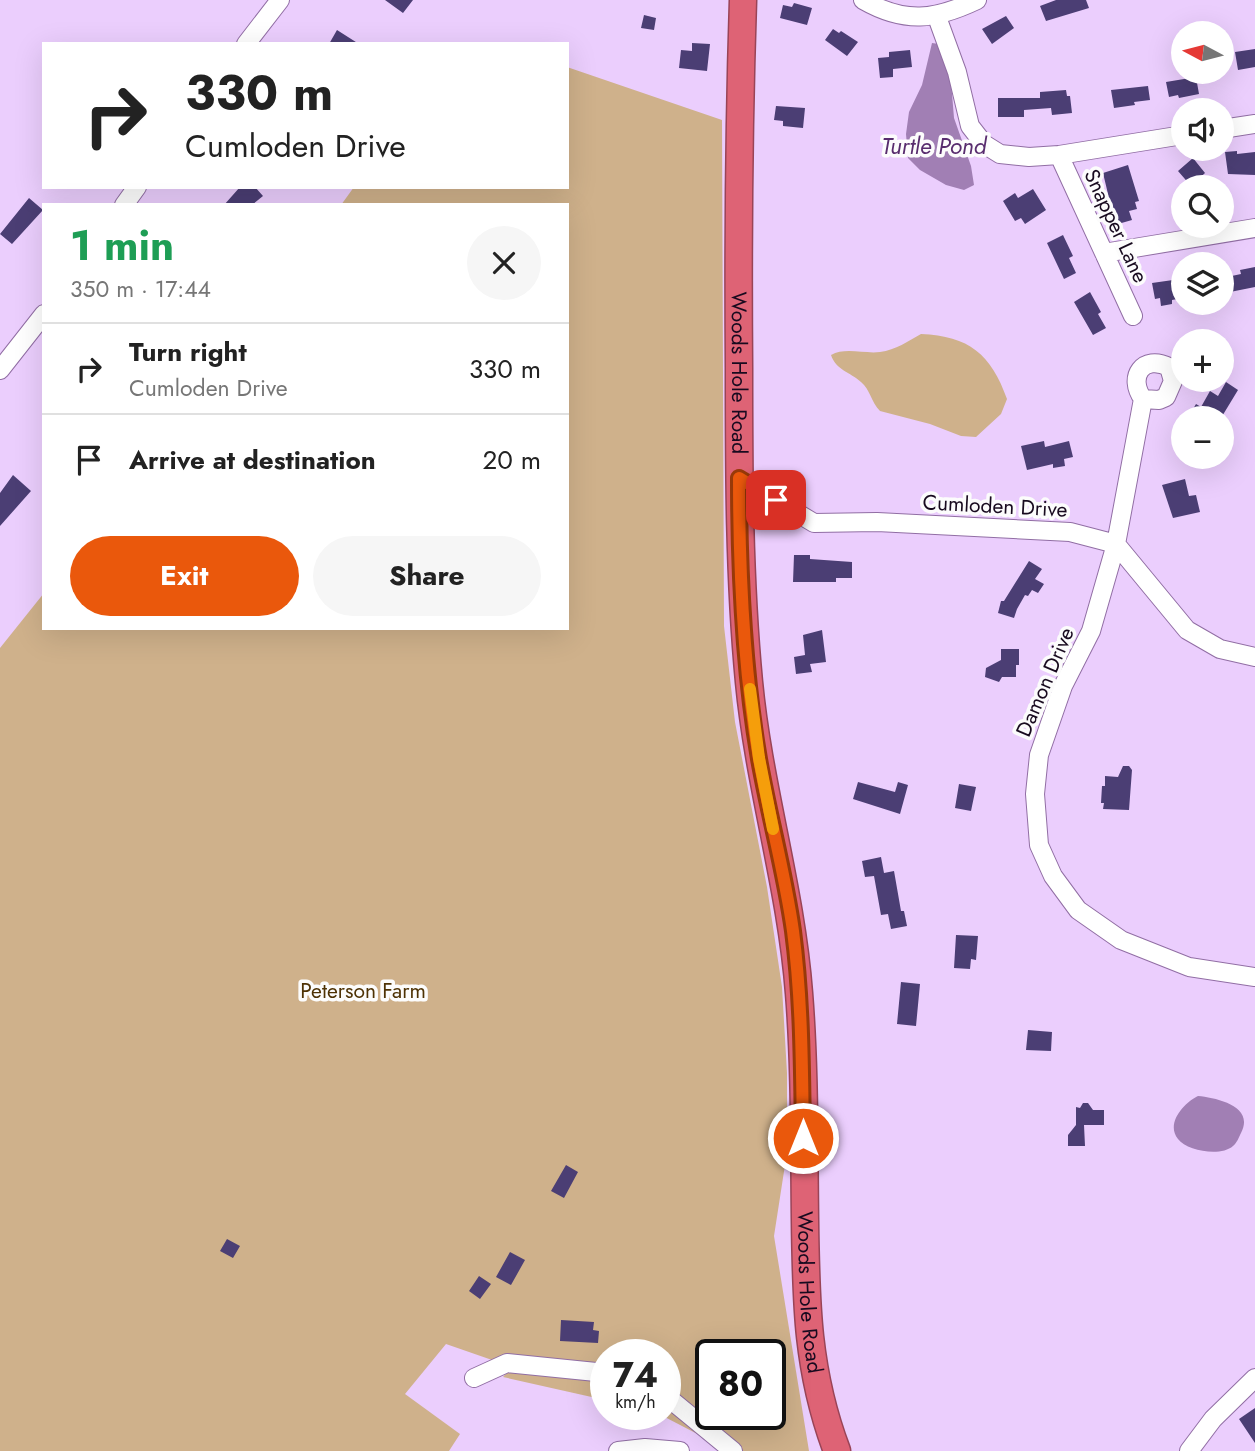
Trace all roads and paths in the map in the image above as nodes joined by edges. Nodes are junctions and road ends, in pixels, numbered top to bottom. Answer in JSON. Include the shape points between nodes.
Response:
{"nodes":[{"id":1,"x":280,"y":0,"type":"edge"},
{"id":2,"x":743,"y":0,"type":"edge"},
{"id":3,"x":863,"y":0,"type":"edge"},
{"id":4,"x":977,"y":0,"type":"edge"},
{"id":5,"x":937,"y":17,"type":"junction"},
{"id":6,"x":248,"y":42,"type":"edge"},
{"id":7,"x":1255,"y":124,"type":"edge"},
{"id":8,"x":1234,"y":127,"type":"edge"},
{"id":9,"x":1171,"y":137,"type":"edge"},
{"id":10,"x":1059,"y":155,"type":"junction"},
{"id":11,"x":1255,"y":228,"type":"edge"},
{"id":12,"x":1104,"y":253,"type":"junction"},
{"id":13,"x":1133,"y":316,"type":"dead end"},
{"id":14,"x":42,"y":317,"type":"edge"},
{"id":15,"x":0,"y":370,"type":"edge"},
{"id":16,"x":1143,"y":399,"type":"dead end"},
{"id":17,"x":739,"y":478,"type":"junction"},
{"id":18,"x":1116,"y":544,"type":"junction"},
{"id":19,"x":1255,"y":657,"type":"edge"},
{"id":20,"x":1255,"y":977,"type":"edge"},
{"id":21,"x":590,"y":1371,"type":"edge"},
{"id":22,"x":474,"y":1378,"type":"dead end"},
{"id":23,"x":1255,"y":1378,"type":"edge"},
{"id":24,"x":681,"y":1408,"type":"edge"},
{"id":25,"x":618,"y":1451,"type":"edge"},
{"id":26,"x":680,"y":1451,"type":"edge"},
{"id":27,"x":733,"y":1451,"type":"edge"},
{"id":28,"x":836,"y":1451,"type":"edge"},
{"id":29,"x":1189,"y":1451,"type":"edge"}],
"edges":[{"from":1,"to":6,"type":"street"},
{"from":2,"to":17,"type":"highway","name":"Woods Hole Road","via":[[738,161]]},
{"from":3,"to":5,"type":"street","via":[[893,14]]},
{"from":4,"to":5,"type":"street"},
{"from":5,"to":10,"type":"street","via":[[970,126],[984,144],[1000,154]]},
{"from":7,"to":8,"type":"street"},
{"from":9,"to":10,"type":"street"},
{"from":10,"to":12,"type":"street","name":"Snapper Lane"},
{"from":11,"to":12,"type":"street"},
{"from":12,"to":13,"type":"street","name":"Snapper Lane"},
{"from":14,"to":15,"type":"street"},
{"from":16,"to":18,"type":"street","name":"Damon Drive"},
{"from":17,"to":18,"type":"street","name":"Cumloden Drive","via":[[814,523],[1070,532]]},
{"from":17,"to":28,"type":"highway","name":"Woods Hole Road","via":[[749,685],[793,930],[799,990],[809,1340],[818,1392]]},
{"from":18,"to":19,"type":"street","via":[[1187,630],[1220,649]]},
{"from":18,"to":20,"type":"street","name":"Damon Drive","via":[[1091,631],[1063,686],[1040,755],[1035,794],[1039,845],[1053,876],[1078,910],[1121,940],[1189,967]]},
{"from":21,"to":22,"type":"street","via":[[507,1363]]},
{"from":23,"to":29,"type":"street","via":[[1213,1419]]},
{"from":24,"to":27,"type":"street"},
{"from":25,"to":26,"type":"street"}]}
